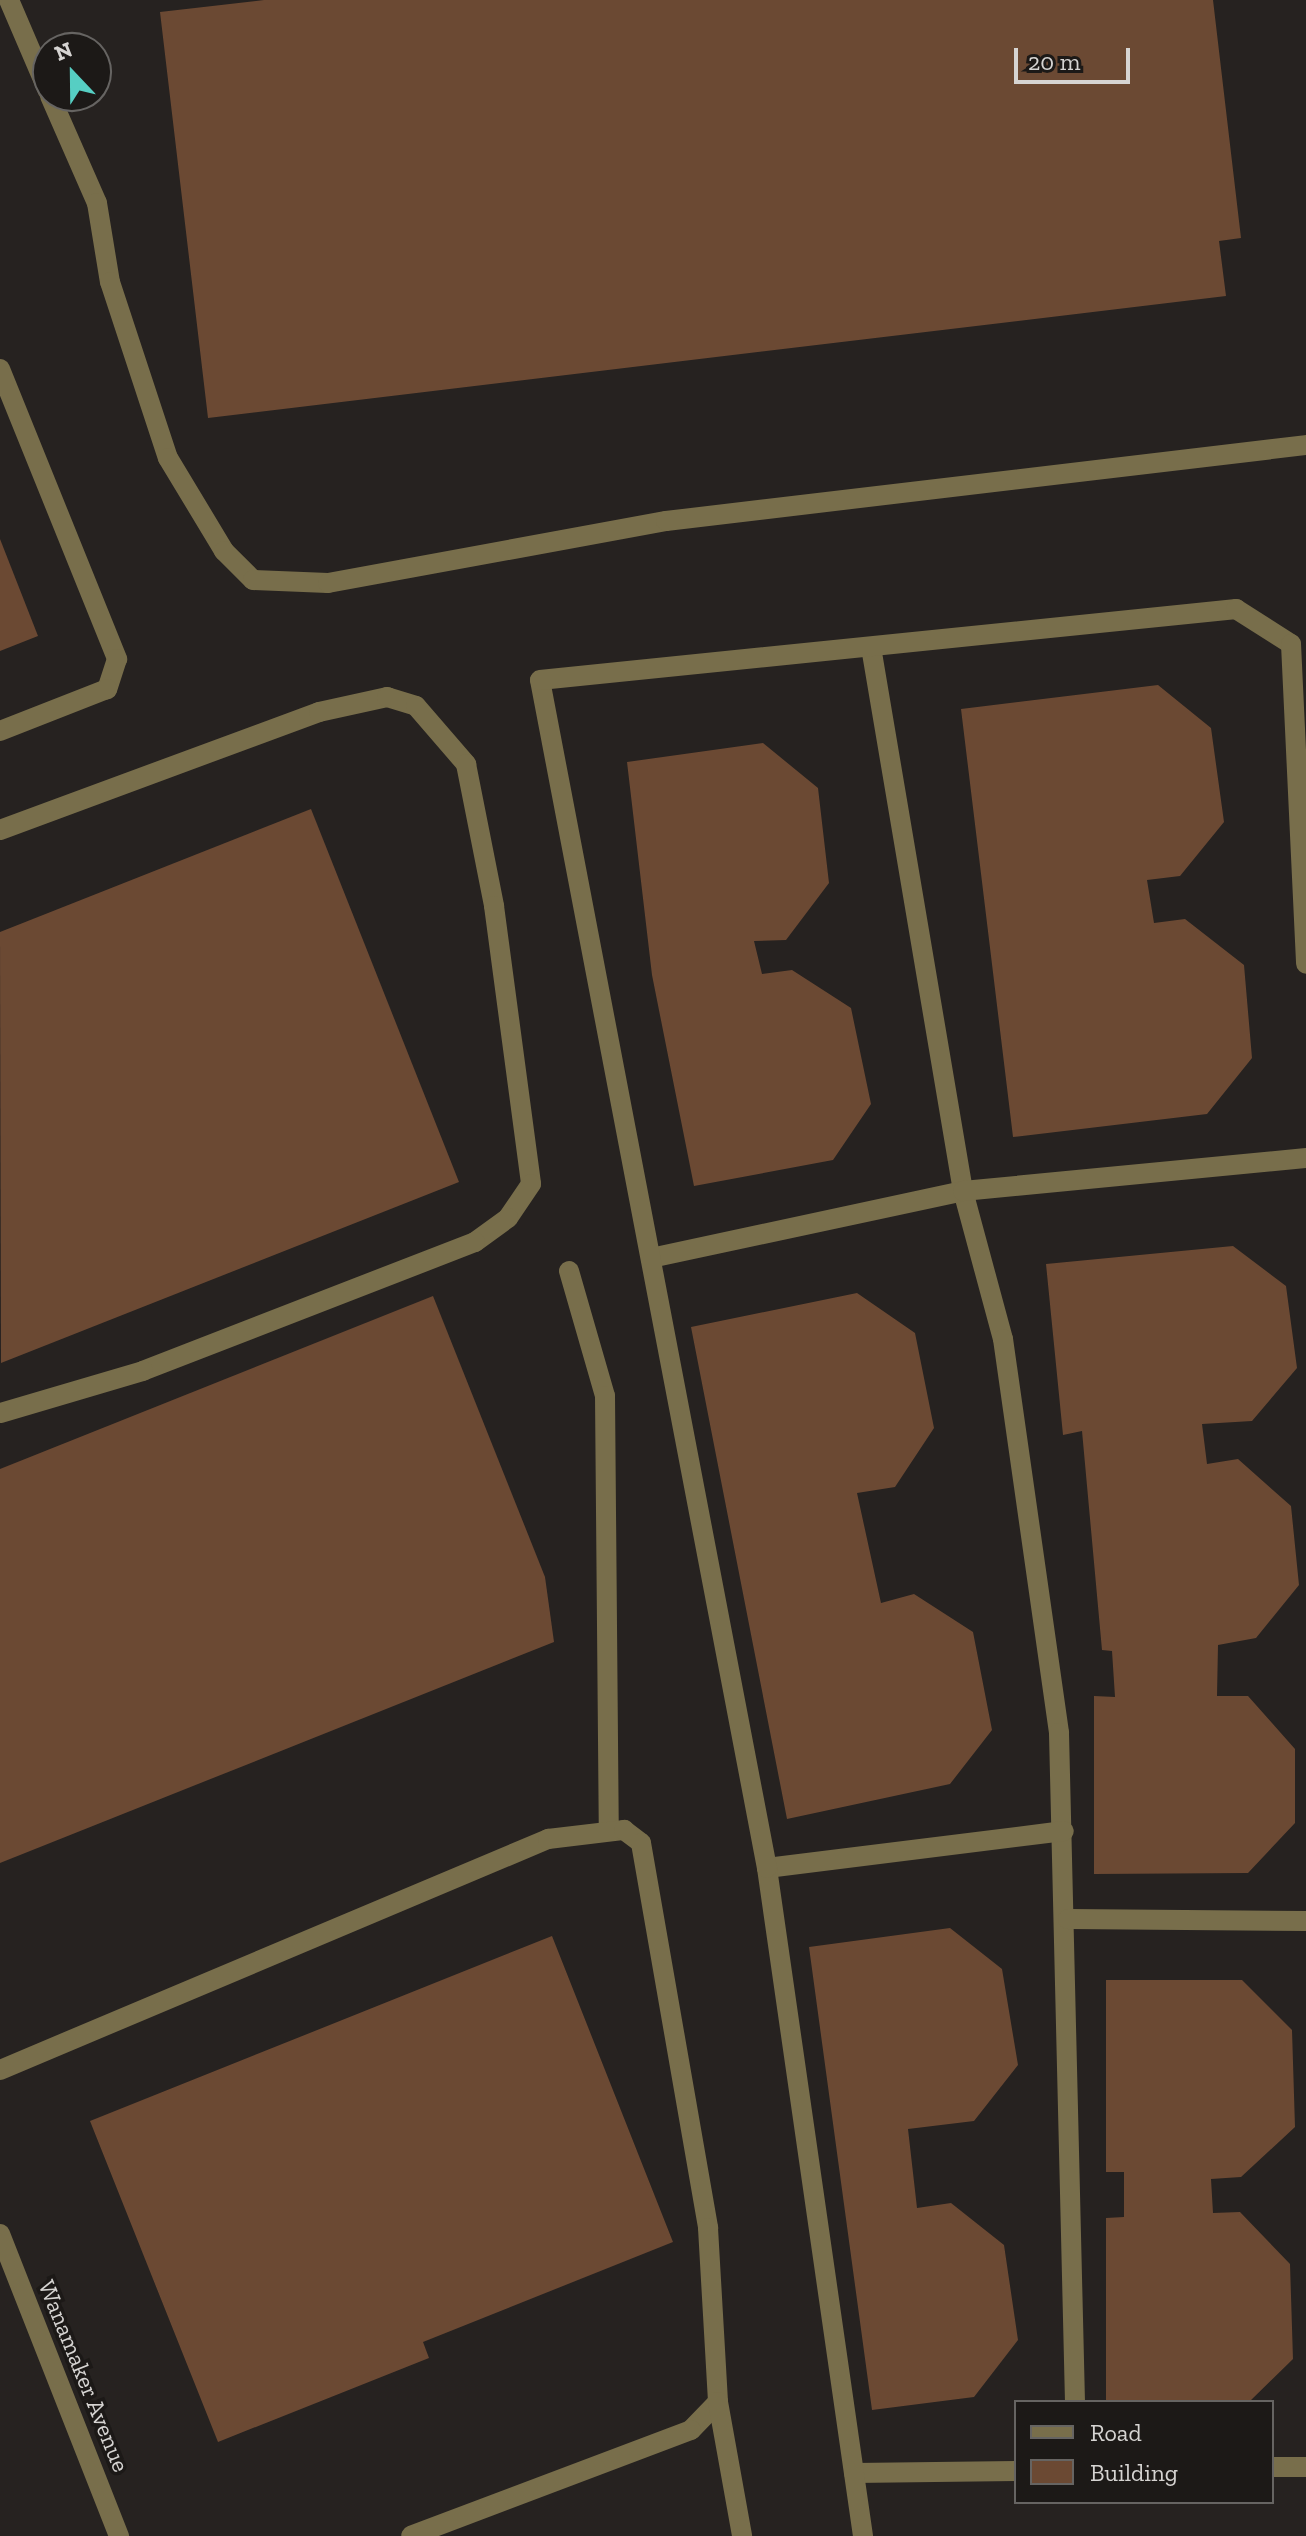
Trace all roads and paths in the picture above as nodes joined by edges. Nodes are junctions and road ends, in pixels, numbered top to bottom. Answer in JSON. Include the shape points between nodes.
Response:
{"nodes":[{"id":1,"x":9,"y":0,"type":"edge"},
{"id":2,"x":32,"y":53,"type":"edge"},
{"id":3,"x":57,"y":112,"type":"edge"},
{"id":4,"x":0,"y":369,"type":"edge"},
{"id":5,"x":1306,"y":445,"type":"edge"},
{"id":6,"x":871,"y":647,"type":"junction"},
{"id":7,"x":0,"y":731,"type":"edge"},
{"id":8,"x":0,"y":830,"type":"edge"},
{"id":9,"x":1306,"y":964,"type":"edge"},
{"id":10,"x":1306,"y":1158,"type":"edge"},
{"id":11,"x":963,"y":1191,"type":"junction"},
{"id":12,"x":651,"y":1258,"type":"junction"},
{"id":13,"x":569,"y":1271,"type":"dead end"},
{"id":14,"x":0,"y":1413,"type":"edge"},
{"id":15,"x":609,"y":1830,"type":"junction"},
{"id":16,"x":1064,"y":1831,"type":"junction"},
{"id":17,"x":767,"y":1868,"type":"junction"},
{"id":18,"x":1068,"y":1919,"type":"junction"},
{"id":19,"x":1306,"y":1921,"type":"edge"},
{"id":20,"x":0,"y":2070,"type":"edge"},
{"id":21,"x":0,"y":2234,"type":"edge"},
{"id":22,"x":1075,"y":2400,"type":"edge"},
{"id":23,"x":718,"y":2402,"type":"junction"},
{"id":24,"x":1274,"y":2467,"type":"edge"},
{"id":25,"x":1306,"y":2467,"type":"edge"},
{"id":26,"x":1014,"y":2471,"type":"edge"},
{"id":27,"x":854,"y":2473,"type":"junction"},
{"id":28,"x":119,"y":2536,"type":"edge"},
{"id":29,"x":411,"y":2536,"type":"edge"},
{"id":30,"x":742,"y":2536,"type":"edge"},
{"id":31,"x":863,"y":2536,"type":"edge"}],
"edges":[{"from":1,"to":2,"type":"street"},
{"from":3,"to":5,"type":"street","via":[[97,203],[110,282],[168,458],[224,551],[253,580],[328,583],[666,521]]},
{"from":4,"to":7,"type":"street","via":[[117,659],[107,689]]},
{"from":6,"to":9,"type":"street","via":[[1236,609],[1291,644]]},
{"from":6,"to":11,"type":"street"},
{"from":6,"to":12,"type":"street","via":[[540,680]]},
{"from":8,"to":14,"type":"street","via":[[319,712],[387,697],[416,706],[466,764],[494,906],[531,1184],[508,1218],[475,1242],[143,1371]]},
{"from":10,"to":11,"type":"street"},
{"from":11,"to":12,"type":"street"},
{"from":11,"to":16,"type":"street","via":[[1003,1339],[1059,1733]]},
{"from":12,"to":17,"type":"street"},
{"from":13,"to":15,"type":"street","via":[[605,1396]]},
{"from":15,"to":20,"type":"street","via":[[548,1839]]},
{"from":15,"to":23,"type":"street","via":[[641,1843],[653,1887],[708,2228]]},
{"from":16,"to":17,"type":"street"},
{"from":16,"to":18,"type":"street"},
{"from":17,"to":27,"type":"street"},
{"from":18,"to":19,"type":"street"},
{"from":18,"to":22,"type":"street"},
{"from":21,"to":28,"type":"street","name":"Wanamaker Avenue"},
{"from":23,"to":29,"type":"street","via":[[691,2430]]},
{"from":23,"to":30,"type":"street"},
{"from":24,"to":25,"type":"street"},
{"from":26,"to":27,"type":"street"},
{"from":27,"to":31,"type":"street"}]}
